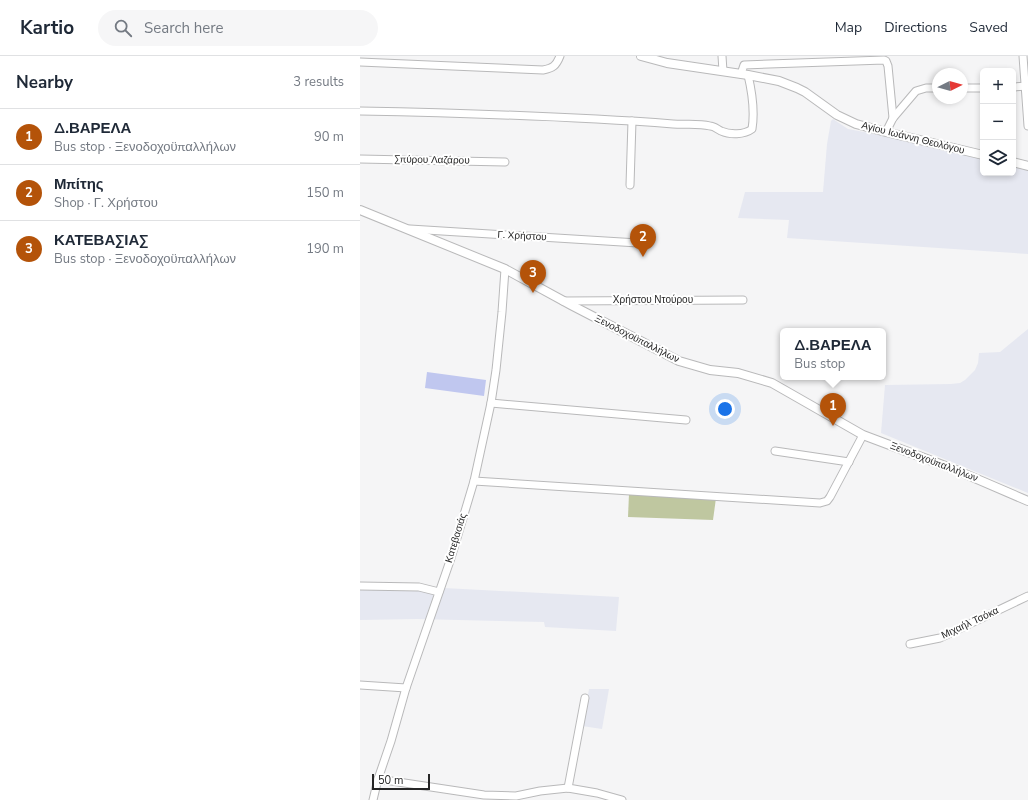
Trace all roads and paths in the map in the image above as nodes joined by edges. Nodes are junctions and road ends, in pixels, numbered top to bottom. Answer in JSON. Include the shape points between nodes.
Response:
{"nodes":[{"id":1,"x":560,"y":56,"type":"edge"},
{"id":2,"x":640,"y":56,"type":"edge"},
{"id":3,"x":722,"y":56,"type":"edge"},
{"id":4,"x":1023,"y":56,"type":"edge"},
{"id":5,"x":360,"y":62,"type":"edge"},
{"id":6,"x":723,"y":71,"type":"junction"},
{"id":7,"x":744,"y":74,"type":"junction"},
{"id":8,"x":1027,"y":87,"type":"edge"},
{"id":9,"x":932,"y":88,"type":"edge"},
{"id":10,"x":968,"y":88,"type":"edge"},
{"id":11,"x":980,"y":88,"type":"edge"},
{"id":12,"x":1016,"y":88,"type":"edge"},
{"id":13,"x":360,"y":111,"type":"edge"},
{"id":14,"x":893,"y":118,"type":"junction"},
{"id":15,"x":632,"y":121,"type":"junction"},
{"id":16,"x":1028,"y":126,"type":"edge"},
{"id":17,"x":886,"y":132,"type":"junction"},
{"id":18,"x":980,"y":154,"type":"edge"},
{"id":19,"x":360,"y":159,"type":"edge"},
{"id":20,"x":505,"y":162,"type":"dead end"},
{"id":21,"x":1016,"y":163,"type":"edge"},
{"id":22,"x":1028,"y":166,"type":"edge"},
{"id":23,"x":630,"y":185,"type":"dead end"},
{"id":24,"x":360,"y":210,"type":"edge"},
{"id":25,"x":407,"y":229,"type":"junction"},
{"id":26,"x":638,"y":242,"type":"dead end"},
{"id":27,"x":505,"y":269,"type":"junction"},
{"id":28,"x":563,"y":300,"type":"junction"},
{"id":29,"x":743,"y":300,"type":"dead end"},
{"id":30,"x":491,"y":403,"type":"junction"},
{"id":31,"x":686,"y":420,"type":"dead end"},
{"id":32,"x":863,"y":435,"type":"junction"},
{"id":33,"x":775,"y":451,"type":"dead end"},
{"id":34,"x":849,"y":462,"type":"junction"},
{"id":35,"x":474,"y":481,"type":"junction"},
{"id":36,"x":1028,"y":501,"type":"edge"},
{"id":37,"x":360,"y":586,"type":"edge"},
{"id":38,"x":439,"y":592,"type":"junction"},
{"id":39,"x":1028,"y":596,"type":"edge"},
{"id":40,"x":910,"y":644,"type":"dead end"},
{"id":41,"x":360,"y":685,"type":"edge"},
{"id":42,"x":406,"y":688,"type":"junction"},
{"id":43,"x":585,"y":698,"type":"dead end"},
{"id":44,"x":378,"y":779,"type":"junction"},
{"id":45,"x":568,"y":788,"type":"junction"},
{"id":46,"x":373,"y":800,"type":"edge"},
{"id":47,"x":622,"y":800,"type":"edge"}],
"edges":[{"from":1,"to":5,"type":"street","via":[[555,66],[543,70]]},
{"from":2,"to":6,"type":"street","name":"Αγίου Ιωάννη Θεολόγου","via":[[667,63]]},
{"from":3,"to":6,"type":"street"},
{"from":4,"to":8,"type":"street"},
{"from":6,"to":7,"type":"street","name":"Αγίου Ιωάννη Θεολόγου"},
{"from":7,"to":14,"type":"street","via":[[744,65],[884,60],[888,66]]},
{"from":7,"to":15,"type":"street","via":[[751,92],[753,122],[752,129],[748,132],[732,134],[710,126]]},
{"from":7,"to":17,"type":"street","name":"Αγίου Ιωάννη Θεολόγου","via":[[797,88],[846,120]]},
{"from":8,"to":12,"type":"street"},
{"from":8,"to":16,"type":"street"},
{"from":9,"to":14,"type":"street","via":[[916,91]]},
{"from":10,"to":11,"type":"street"},
{"from":13,"to":15,"type":"street"},
{"from":14,"to":17,"type":"street"},
{"from":15,"to":23,"type":"street"},
{"from":17,"to":18,"type":"street","name":"Αγίου Ιωάννη Θεολόγου"},
{"from":19,"to":20,"type":"street","name":"Σπύρου Λαζάρου"},
{"from":21,"to":22,"type":"street"},
{"from":24,"to":25,"type":"street","name":"Ξενοδοχοϋπαλλήλων"},
{"from":25,"to":26,"type":"street","name":"Γ. Χρήστου"},
{"from":25,"to":27,"type":"street","name":"Ξενοδοχοϋπαλλήλων"},
{"from":27,"to":28,"type":"street","name":"Ξενοδοχοϋπαλλήλων"},
{"from":27,"to":30,"type":"street","name":"Κατεβασιάς"},
{"from":28,"to":29,"type":"street","name":"Χρήστου Ντούρου"},
{"from":28,"to":32,"type":"street","name":"Ξενοδοχοϋπαλλήλων","via":[[679,361],[772,383]]},
{"from":30,"to":31,"type":"street"},
{"from":30,"to":35,"type":"street","name":"Κατεβασιάς"},
{"from":32,"to":34,"type":"street"},
{"from":32,"to":36,"type":"street","name":"Ξενοδοχοϋπαλλήλων","via":[[956,470]]},
{"from":33,"to":34,"type":"street"},
{"from":34,"to":35,"type":"street","via":[[830,498],[820,503]]},
{"from":35,"to":38,"type":"street","name":"Κατεβασιάς"},
{"from":37,"to":38,"type":"street","via":[[420,587]]},
{"from":38,"to":42,"type":"street","name":"Κατεβασιάς"},
{"from":39,"to":40,"type":"street","name":"Μιχαήλ Τσόκα","via":[[940,638]]},
{"from":41,"to":42,"type":"street"},
{"from":42,"to":44,"type":"street","name":"Κατεβασιάς"},
{"from":43,"to":45,"type":"street"},
{"from":44,"to":45,"type":"street","via":[[484,795],[516,796],[540,790]]},
{"from":44,"to":46,"type":"street","name":"Κατεβασιάς"},
{"from":45,"to":47,"type":"street"}]}
